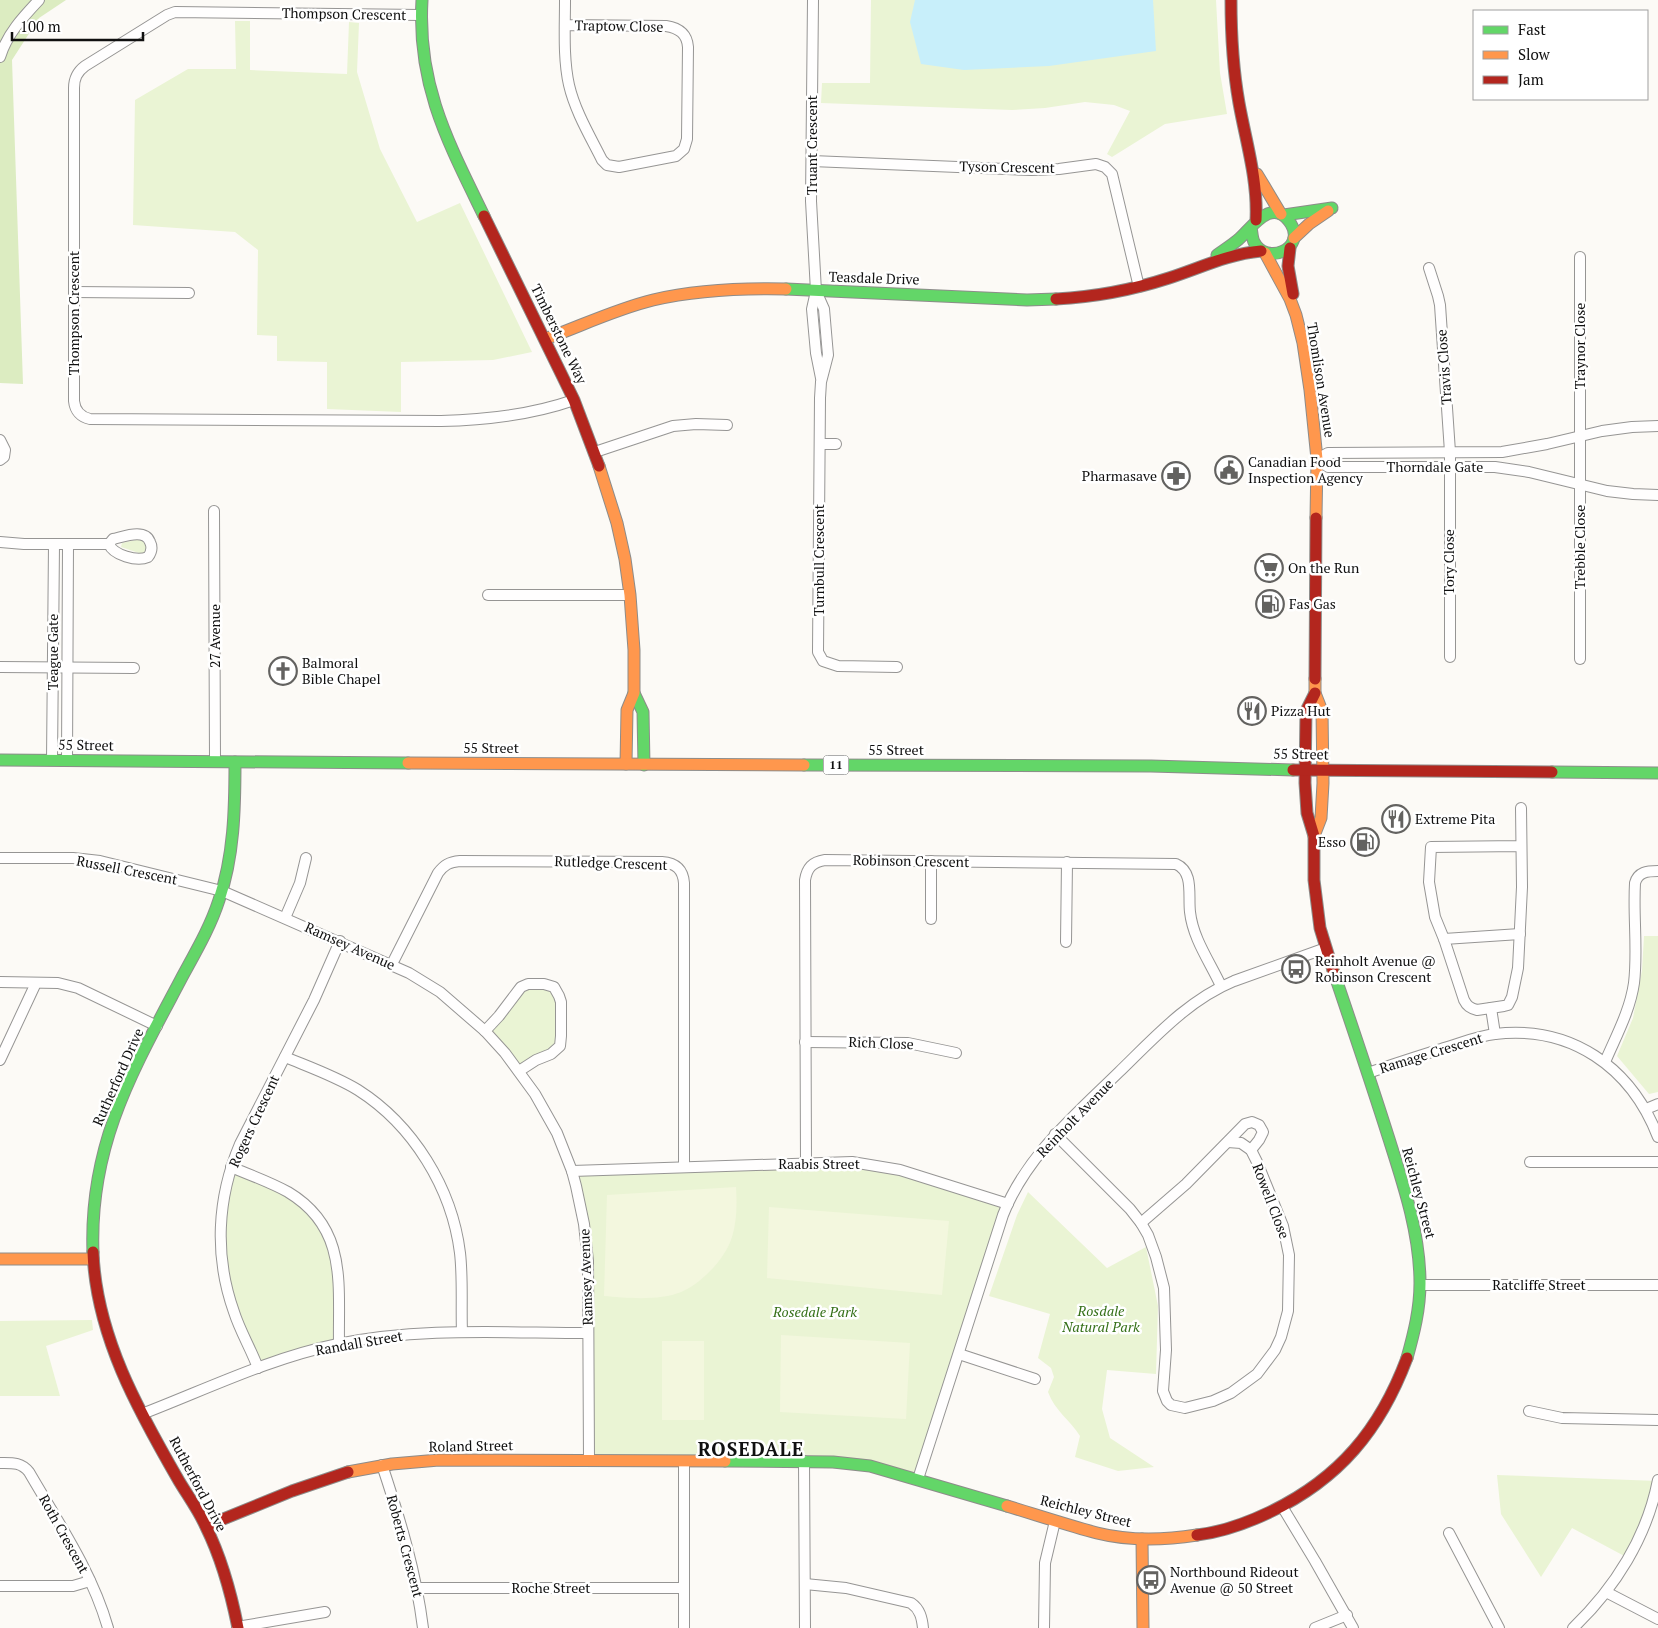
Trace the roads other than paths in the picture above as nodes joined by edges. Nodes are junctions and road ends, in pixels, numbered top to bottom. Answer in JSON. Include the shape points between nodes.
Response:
{"nodes":[{"id":1,"x":40,"y":0,"type":"edge"},
{"id":2,"x":422,"y":0,"type":"edge"},
{"id":3,"x":565,"y":0,"type":"edge"},
{"id":4,"x":812,"y":0,"type":"edge"},
{"id":5,"x":1231,"y":0,"type":"edge"},
{"id":6,"x":421,"y":15,"type":"junction"},
{"id":7,"x":565,"y":25,"type":"junction"},
{"id":8,"x":0,"y":57,"type":"edge"},
{"id":9,"x":812,"y":161,"type":"junction"},
{"id":10,"x":1252,"y":164,"type":"junction"},
{"id":11,"x":1282,"y":215,"type":"junction"},
{"id":12,"x":1254,"y":224,"type":"junction"},
{"id":13,"x":1292,"y":243,"type":"junction"},
{"id":14,"x":1263,"y":252,"type":"junction"},
{"id":15,"x":1580,"y":257,"type":"dead end"},
{"id":16,"x":1204,"y":265,"type":"junction"},
{"id":17,"x":1429,"y":268,"type":"dead end"},
{"id":18,"x":1139,"y":287,"type":"junction"},
{"id":19,"x":816,"y":290,"type":"junction"},
{"id":20,"x":74,"y":292,"type":"junction"},
{"id":21,"x":189,"y":293,"type":"dead end"},
{"id":22,"x":1295,"y":313,"type":"junction"},
{"id":23,"x":546,"y":339,"type":"junction"},
{"id":24,"x":574,"y":400,"type":"junction"},
{"id":25,"x":727,"y":425,"type":"dead end"},
{"id":26,"x":1658,"y":426,"type":"edge"},
{"id":27,"x":1580,"y":436,"type":"junction"},
{"id":28,"x":0,"y":440,"type":"edge"},
{"id":29,"x":820,"y":444,"type":"junction"},
{"id":30,"x":836,"y":444,"type":"dead end"},
{"id":31,"x":1514,"y":451,"type":"junction"},
{"id":32,"x":595,"y":452,"type":"junction"},
{"id":33,"x":1384,"y":452,"type":"junction"},
{"id":34,"x":1450,"y":452,"type":"junction"},
{"id":35,"x":1317,"y":459,"type":"junction"},
{"id":36,"x":0,"y":460,"type":"edge"},
{"id":37,"x":1384,"y":467,"type":"junction"},
{"id":38,"x":1449,"y":467,"type":"junction"},
{"id":39,"x":1514,"y":469,"type":"junction"},
{"id":40,"x":1580,"y":485,"type":"junction"},
{"id":41,"x":1658,"y":494,"type":"edge"},
{"id":42,"x":214,"y":511,"type":"dead end"},
{"id":43,"x":0,"y":542,"type":"edge"},
{"id":44,"x":54,"y":544,"type":"junction"},
{"id":45,"x":68,"y":544,"type":"junction"},
{"id":46,"x":109,"y":544,"type":"dead end"},
{"id":47,"x":488,"y":595,"type":"dead end"},
{"id":48,"x":630,"y":595,"type":"junction"},
{"id":49,"x":1450,"y":657,"type":"dead end"},
{"id":50,"x":1580,"y":659,"type":"dead end"},
{"id":51,"x":0,"y":667,"type":"edge"},
{"id":52,"x":54,"y":667,"type":"junction"},
{"id":53,"x":898,"y":667,"type":"dead end"},
{"id":54,"x":68,"y":668,"type":"junction"},
{"id":55,"x":134,"y":668,"type":"dead end"},
{"id":56,"x":1315,"y":692,"type":"junction"},
{"id":57,"x":634,"y":693,"type":"junction"},
{"id":58,"x":0,"y":760,"type":"edge"},
{"id":59,"x":52,"y":760,"type":"junction"},
{"id":60,"x":67,"y":760,"type":"junction"},
{"id":61,"x":215,"y":762,"type":"junction"},
{"id":62,"x":235,"y":762,"type":"junction"},
{"id":63,"x":626,"y":764,"type":"junction"},
{"id":64,"x":644,"y":765,"type":"junction"},
{"id":65,"x":1306,"y":770,"type":"junction"},
{"id":66,"x":1323,"y":770,"type":"junction"},
{"id":67,"x":1658,"y":773,"type":"edge"},
{"id":68,"x":1522,"y":808,"type":"dead end"},
{"id":69,"x":1314,"y":836,"type":"junction"},
{"id":70,"x":1522,"y":846,"type":"junction"},
{"id":71,"x":0,"y":858,"type":"edge"},
{"id":72,"x":306,"y":858,"type":"dead end"},
{"id":73,"x":931,"y":861,"type":"junction"},
{"id":74,"x":1067,"y":862,"type":"junction"},
{"id":75,"x":1658,"y":871,"type":"edge"},
{"id":76,"x":222,"y":891,"type":"junction"},
{"id":77,"x":285,"y":918,"type":"junction"},
{"id":78,"x":931,"y":919,"type":"dead end"},
{"id":79,"x":1520,"y":934,"type":"junction"},
{"id":80,"x":1444,"y":939,"type":"junction"},
{"id":81,"x":340,"y":942,"type":"junction"},
{"id":82,"x":1066,"y":942,"type":"dead end"},
{"id":83,"x":1326,"y":948,"type":"junction"},
{"id":84,"x":392,"y":964,"type":"junction"},
{"id":85,"x":0,"y":982,"type":"edge"},
{"id":86,"x":36,"y":983,"type":"junction"},
{"id":87,"x":1221,"y":986,"type":"junction"},
{"id":88,"x":1491,"y":1008,"type":"junction"},
{"id":89,"x":157,"y":1026,"type":"junction"},
{"id":90,"x":485,"y":1031,"type":"junction"},
{"id":91,"x":1495,"y":1034,"type":"junction"},
{"id":92,"x":805,"y":1042,"type":"junction"},
{"id":93,"x":956,"y":1053,"type":"dead end"},
{"id":94,"x":285,"y":1056,"type":"junction"},
{"id":95,"x":0,"y":1060,"type":"edge"},
{"id":96,"x":1605,"y":1062,"type":"junction"},
{"id":97,"x":519,"y":1071,"type":"junction"},
{"id":98,"x":1368,"y":1073,"type":"junction"},
{"id":99,"x":1658,"y":1104,"type":"edge"},
{"id":100,"x":1646,"y":1109,"type":"junction"},
{"id":101,"x":1055,"y":1134,"type":"junction"},
{"id":102,"x":1658,"y":1137,"type":"edge"},
{"id":103,"x":1228,"y":1142,"type":"junction"},
{"id":104,"x":1251,"y":1150,"type":"junction"},
{"id":105,"x":1530,"y":1162,"type":"dead end"},
{"id":106,"x":1658,"y":1162,"type":"edge"},
{"id":107,"x":806,"y":1163,"type":"junction"},
{"id":108,"x":231,"y":1167,"type":"junction"},
{"id":109,"x":684,"y":1167,"type":"junction"},
{"id":110,"x":572,"y":1171,"type":"junction"},
{"id":111,"x":1008,"y":1204,"type":"junction"},
{"id":112,"x":1141,"y":1223,"type":"junction"},
{"id":113,"x":0,"y":1259,"type":"edge"},
{"id":114,"x":93,"y":1259,"type":"junction"},
{"id":115,"x":1420,"y":1285,"type":"junction"},
{"id":116,"x":1658,"y":1286,"type":"edge"},
{"id":117,"x":462,"y":1332,"type":"junction"},
{"id":118,"x":588,"y":1333,"type":"junction"},
{"id":119,"x":339,"y":1344,"type":"junction"},
{"id":120,"x":959,"y":1354,"type":"junction"},
{"id":121,"x":258,"y":1368,"type":"junction"},
{"id":122,"x":1035,"y":1379,"type":"dead end"},
{"id":123,"x":1529,"y":1411,"type":"dead end"},
{"id":124,"x":142,"y":1414,"type":"junction"},
{"id":125,"x":1658,"y":1420,"type":"edge"},
{"id":126,"x":588,"y":1460,"type":"junction"},
{"id":127,"x":684,"y":1461,"type":"junction"},
{"id":128,"x":747,"y":1461,"type":"joint"},
{"id":129,"x":804,"y":1461,"type":"junction"},
{"id":130,"x":0,"y":1463,"type":"edge"},
{"id":131,"x":382,"y":1466,"type":"junction"},
{"id":132,"x":918,"y":1479,"type":"junction"},
{"id":133,"x":1658,"y":1481,"type":"edge"},
{"id":134,"x":1283,"y":1508,"type":"junction"},
{"id":135,"x":1055,"y":1520,"type":"junction"},
{"id":136,"x":206,"y":1526,"type":"junction"},
{"id":137,"x":1449,"y":1533,"type":"dead end"},
{"id":138,"x":1142,"y":1539,"type":"junction"},
{"id":139,"x":90,"y":1581,"type":"junction"},
{"id":140,"x":805,"y":1584,"type":"junction"},
{"id":141,"x":0,"y":1586,"type":"edge"},
{"id":142,"x":418,"y":1588,"type":"junction"},
{"id":143,"x":684,"y":1588,"type":"junction"},
{"id":144,"x":1606,"y":1592,"type":"junction"},
{"id":145,"x":325,"y":1612,"type":"dead end"},
{"id":146,"x":1347,"y":1615,"type":"junction"},
{"id":147,"x":1658,"y":1619,"type":"edge"},
{"id":148,"x":108,"y":1628,"type":"edge"},
{"id":149,"x":238,"y":1628,"type":"edge"},
{"id":150,"x":423,"y":1628,"type":"edge"},
{"id":151,"x":684,"y":1628,"type":"edge"},
{"id":152,"x":805,"y":1628,"type":"edge"},
{"id":153,"x":923,"y":1628,"type":"edge"},
{"id":154,"x":1044,"y":1628,"type":"edge"},
{"id":155,"x":1143,"y":1628,"type":"edge"},
{"id":156,"x":1315,"y":1628,"type":"edge"},
{"id":157,"x":1353,"y":1628,"type":"edge"},
{"id":158,"x":1499,"y":1628,"type":"edge"},
{"id":159,"x":1573,"y":1628,"type":"edge"}],
"edges":[{"from":1,"to":8,"type":"street","via":[[13,30]]},
{"from":2,"to":6,"type":"street","name":"Timberstone Way"},
{"from":3,"to":7,"type":"street","name":"Traptow Close"},
{"from":4,"to":9,"type":"street","name":"Truant Crescent"},
{"from":5,"to":10,"type":"street","via":[[1238,96]]},
{"from":6,"to":20,"type":"street","name":"Thompson Crescent","via":[[175,12],[81,69],[74,88]]},
{"from":6,"to":23,"type":"street","name":"Timberstone Way","via":[[423,59],[438,118]]},
{"from":7,"to":7,"type":"street","name":"Traptow Close","via":[[571,94],[604,163],[619,167],[676,156],[682,152],[687,139],[688,47],[682,32],[666,26]]},
{"from":9,"to":18,"type":"street","name":"Tyson Crescent","via":[[1038,170],[1101,165],[1109,170],[1113,180]]},
{"from":9,"to":19,"type":"street","name":"Truant Crescent"},
{"from":10,"to":11,"type":"street"},
{"from":10,"to":12,"type":"street","via":[[1258,200]]},
{"from":11,"to":12,"type":"street","via":[[1265,213]]},
{"from":11,"to":13,"type":"street","via":[[1293,228]]},
{"from":11,"to":13,"type":"street","via":[[1335,207],[1309,224]]},
{"from":12,"to":14,"type":"street","via":[[1255,244]]},
{"from":12,"to":16,"type":"street","name":"Teasdale Drive","via":[[1236,242]]},
{"from":13,"to":14,"type":"street","via":[[1280,254]]},
{"from":13,"to":22,"type":"street","name":"Thomlison Avenue","via":[[1288,266]]},
{"from":14,"to":16,"type":"street","name":"Teasdale Drive","via":[[1242,252]]},
{"from":14,"to":22,"type":"street","name":"Thomlison Avenue","via":[[1276,270]]},
{"from":15,"to":27,"type":"street","name":"Traynor Close"},
{"from":16,"to":18,"type":"street","name":"Teasdale Drive"},
{"from":17,"to":34,"type":"street","name":"Travis Close","via":[[1440,305]]},
{"from":18,"to":19,"type":"street","name":"Teasdale Drive","via":[[1104,295],[1050,300]]},
{"from":19,"to":23,"type":"street","name":"Teasdale Drive","via":[[742,288],[676,295],[614,312]]},
{"from":19,"to":29,"type":"street","name":"Turnbull Crescent","via":[[812,309],[821,382]]},
{"from":20,"to":21,"type":"street"},
{"from":20,"to":24,"type":"street","name":"Thompson Crescent","via":[[74,406],[78,413],[90,419],[458,421],[538,412]]},
{"from":22,"to":35,"type":"street","name":"Thomlison Avenue","via":[[1306,361]]},
{"from":23,"to":24,"type":"street","name":"Timberstone Way"},
{"from":24,"to":32,"type":"street","name":"Timberstone Way"},
{"from":25,"to":32,"type":"street","via":[[673,426]]},
{"from":26,"to":27,"type":"street","name":"Thorndale Gate","via":[[1617,428]]},
{"from":27,"to":31,"type":"street","name":"Thorndale Gate"},
{"from":27,"to":40,"type":"street","name":"Trebble Close"},
{"from":28,"to":36,"type":"street","via":[[5,450]]},
{"from":29,"to":30,"type":"street"},
{"from":29,"to":53,"type":"street","name":"Turnbull Crescent","via":[[818,652],[823,660],[838,666]]},
{"from":31,"to":34,"type":"street","name":"Thorndale Gate"},
{"from":31,"to":39,"type":"street"},
{"from":32,"to":48,"type":"street","name":"Timberstone Way","via":[[617,523]]},
{"from":33,"to":34,"type":"street","name":"Thorndale Gate"},
{"from":33,"to":35,"type":"street","name":"Thorndale Gate","via":[[1328,453]]},
{"from":33,"to":37,"type":"street"},
{"from":34,"to":38,"type":"street","name":"Travis Close"},
{"from":35,"to":37,"type":"street","name":"Thorndale Gate","via":[[1328,467]]},
{"from":35,"to":56,"type":"street","name":"Thomlison Avenue"},
{"from":37,"to":38,"type":"street","name":"Thorndale Gate"},
{"from":38,"to":39,"type":"street","name":"Thorndale Gate"},
{"from":38,"to":49,"type":"street","name":"Tory Close"},
{"from":39,"to":40,"type":"street","name":"Thorndale Gate"},
{"from":40,"to":41,"type":"street","name":"Thorndale Gate","via":[[1622,493]]},
{"from":40,"to":50,"type":"street","name":"Trebble Close"},
{"from":42,"to":61,"type":"street","name":"27 Avenue"},
{"from":43,"to":44,"type":"street"},
{"from":44,"to":45,"type":"street"},
{"from":44,"to":52,"type":"street","name":"Teague Gate"},
{"from":45,"to":46,"type":"street"},
{"from":45,"to":54,"type":"street","name":"Teague Gate"},
{"from":47,"to":48,"type":"street"},
{"from":48,"to":57,"type":"street","name":"Timberstone Way"},
{"from":51,"to":52,"type":"street"},
{"from":52,"to":54,"type":"street"},
{"from":52,"to":59,"type":"street","name":"Teague Gate"},
{"from":54,"to":55,"type":"street"},
{"from":54,"to":60,"type":"street","name":"Teague Gate"},
{"from":56,"to":65,"type":"street","name":"Thomlison Avenue","via":[[1306,711]]},
{"from":56,"to":66,"type":"street","name":"Thomlison Avenue","via":[[1322,711]]},
{"from":57,"to":63,"type":"street","name":"Timberstone Way","via":[[627,710]]},
{"from":57,"to":64,"type":"street","name":"Timberstone Way","via":[[643,712]]},
{"from":58,"to":59,"type":"street","name":"55 Street","number":"11"},
{"from":59,"to":60,"type":"street","name":"55 Street","number":"11"},
{"from":60,"to":61,"type":"street","name":"55 Street","number":"11"},
{"from":61,"to":62,"type":"street","name":"55 Street","number":"11"},
{"from":62,"to":63,"type":"street","name":"55 Street","number":"11"},
{"from":62,"to":76,"type":"street","name":"Rutherford Drive","via":[[233,838]]},
{"from":63,"to":64,"type":"street","name":"55 Street","number":"11"},
{"from":64,"to":65,"type":"street","name":"55 Street","number":"11","via":[[1151,766]]},
{"from":65,"to":66,"type":"street","name":"55 Street","number":"11"},
{"from":65,"to":69,"type":"street","name":"Reichley Street","via":[[1307,813]]},
{"from":66,"to":67,"type":"street","name":"55 Street","number":"11"},
{"from":66,"to":69,"type":"street","name":"Reichley Street","via":[[1321,818]]},
{"from":68,"to":70,"type":"street"},
{"from":69,"to":83,"type":"street","name":"Reichley Street","via":[[1316,903]]},
{"from":70,"to":79,"type":"street"},
{"from":70,"to":80,"type":"street","via":[[1431,846],[1429,882],[1435,917]]},
{"from":71,"to":76,"type":"street","name":"Russell Crescent","via":[[73,858],[100,862]]},
{"from":72,"to":77,"type":"street","via":[[300,883]]},
{"from":73,"to":74,"type":"street","name":"Robinson Crescent"},
{"from":73,"to":78,"type":"street"},
{"from":73,"to":92,"type":"street","name":"Robinson Crescent","via":[[824,860],[808,868],[805,880]]},
{"from":74,"to":82,"type":"street"},
{"from":74,"to":87,"type":"street","name":"Robinson Crescent","via":[[1170,863],[1181,866],[1188,878],[1194,932]]},
{"from":75,"to":96,"type":"street","via":[[1644,872],[1635,884],[1634,984]]},
{"from":76,"to":77,"type":"street","name":"Ramsey Avenue"},
{"from":76,"to":89,"type":"street","name":"Rutherford Drive","via":[[205,934]]},
{"from":77,"to":81,"type":"street","name":"Ramsey Avenue"},
{"from":79,"to":80,"type":"street"},
{"from":79,"to":88,"type":"street","via":[[1512,997],[1508,1004]]},
{"from":80,"to":88,"type":"street","via":[[1466,1004],[1477,1010]]},
{"from":81,"to":84,"type":"street","name":"Ramsey Avenue"},
{"from":81,"to":94,"type":"street","name":"Rogers Crescent"},
{"from":83,"to":87,"type":"street","name":"Reinholt Avenue"},
{"from":83,"to":98,"type":"street","name":"Reichley Street"},
{"from":84,"to":90,"type":"street","name":"Ramsey Avenue","via":[[440,992]]},
{"from":84,"to":109,"type":"street","name":"Rutledge Crescent","via":[[438,873],[450,862],[662,862],[678,867],[684,883]]},
{"from":85,"to":86,"type":"street"},
{"from":86,"to":89,"type":"street","via":[[58,983],[78,988]]},
{"from":86,"to":95,"type":"street"},
{"from":87,"to":101,"type":"street","name":"Reinholt Avenue","via":[[1172,1021]]},
{"from":88,"to":91,"type":"street"},
{"from":89,"to":114,"type":"street","name":"Rutherford Drive","via":[[124,1093],[106,1140],[95,1200]]},
{"from":90,"to":97,"type":"street","name":"Ramsey Avenue"},
{"from":90,"to":97,"type":"street","via":[[520,987],[549,985],[557,990],[561,1002],[560,1046]]},
{"from":91,"to":96,"type":"street","name":"Ramage Crescent","via":[[1534,1034],[1554,1038]]},
{"from":91,"to":98,"type":"street","name":"Ramage Crescent"},
{"from":92,"to":93,"type":"street","name":"Rich Close","via":[[908,1042]]},
{"from":92,"to":107,"type":"street","name":"Robinson Crescent"},
{"from":94,"to":108,"type":"street","name":"Rogers Crescent"},
{"from":94,"to":117,"type":"street","via":[[342,1081],[373,1100],[401,1127],[424,1156],[441,1185],[456,1232],[461,1262]]},
{"from":96,"to":100,"type":"street","name":"Ramage Crescent","via":[[1627,1082]]},
{"from":97,"to":110,"type":"street","name":"Ramsey Avenue","via":[[546,1112]]},
{"from":98,"to":115,"type":"street","name":"Reichley Street","via":[[1414,1224]]},
{"from":99,"to":100,"type":"street"},
{"from":100,"to":102,"type":"street","name":"Ramage Crescent"},
{"from":101,"to":111,"type":"street","name":"Reinholt Avenue","via":[[1024,1175]]},
{"from":101,"to":112,"type":"street","name":"Rowell Close"},
{"from":103,"to":104,"type":"street","name":"Rowell Close","via":[[1241,1143]]},
{"from":103,"to":104,"type":"street","via":[[1245,1124],[1255,1123],[1263,1132]]},
{"from":103,"to":112,"type":"street"},
{"from":104,"to":112,"type":"street","name":"Rowell Close","via":[[1287,1239],[1290,1269],[1288,1311],[1281,1337],[1266,1363],[1231,1393],[1184,1408],[1171,1405],[1164,1396],[1164,1288],[1156,1256]]},
{"from":105,"to":106,"type":"street"},
{"from":107,"to":109,"type":"street","name":"Raabis Street"},
{"from":107,"to":111,"type":"street","name":"Raabis Street","via":[[852,1162],[885,1167]]},
{"from":108,"to":119,"type":"street","via":[[292,1195],[313,1212],[326,1231],[338,1270]]},
{"from":108,"to":121,"type":"street","name":"Rogers Crescent","via":[[220,1225],[222,1268],[234,1313]]},
{"from":109,"to":110,"type":"street","name":"Raabis Street"},
{"from":110,"to":118,"type":"street","name":"Ramsey Avenue","via":[[587,1244]]},
{"from":111,"to":120,"type":"street","name":"Reinholt Avenue"},
{"from":113,"to":114,"type":"street"},
{"from":114,"to":124,"type":"street","name":"Rutherford Drive","via":[[107,1333],[117,1363]]},
{"from":115,"to":116,"type":"street","name":"Ratcliffe Street"},
{"from":115,"to":134,"type":"street","name":"Reichley Street","via":[[1410,1345],[1398,1380],[1380,1416],[1336,1470]]},
{"from":117,"to":118,"type":"street","name":"Randall Street"},
{"from":117,"to":119,"type":"street","name":"Randall Street","via":[[400,1334]]},
{"from":118,"to":126,"type":"street","name":"Ramsey Avenue"},
{"from":119,"to":121,"type":"street","name":"Randall Street"},
{"from":120,"to":122,"type":"street"},
{"from":120,"to":132,"type":"street","name":"Reinholt Avenue"},
{"from":121,"to":124,"type":"street","name":"Randall Street"},
{"from":123,"to":125,"type":"street","via":[[1562,1418]]},
{"from":124,"to":136,"type":"street","name":"Rutherford Drive"},
{"from":126,"to":127,"type":"street","name":"Roland Street"},
{"from":126,"to":131,"type":"street","name":"Roland Street","via":[[439,1460]]},
{"from":127,"to":128,"type":"street","name":"Roland Street"},
{"from":127,"to":143,"type":"street"},
{"from":128,"to":129,"type":"street","name":"Reichley Street"},
{"from":129,"to":132,"type":"street","name":"Reichley Street","via":[[870,1466]]},
{"from":129,"to":140,"type":"street"},
{"from":130,"to":139,"type":"street","name":"Roth Crescent","via":[[19,1464],[29,1472]]},
{"from":131,"to":136,"type":"street","name":"Roland Street","via":[[316,1482]]},
{"from":131,"to":142,"type":"street","name":"Roberts Crescent","via":[[403,1528]]},
{"from":132,"to":135,"type":"street","name":"Reichley Street"},
{"from":133,"to":144,"type":"street","via":[[1638,1540]]},
{"from":134,"to":138,"type":"street","name":"Reichley Street","via":[[1224,1530],[1175,1538]]},
{"from":134,"to":146,"type":"street"},
{"from":135,"to":138,"type":"street","name":"Reichley Street","via":[[1098,1532]]},
{"from":135,"to":154,"type":"street","via":[[1045,1563]]},
{"from":136,"to":149,"type":"street","name":"Rutherford Drive","via":[[227,1582]]},
{"from":137,"to":158,"type":"street"},
{"from":138,"to":155,"type":"street"},
{"from":139,"to":141,"type":"street","via":[[73,1586]]},
{"from":139,"to":148,"type":"street","name":"Roth Crescent"},
{"from":140,"to":152,"type":"street"},
{"from":140,"to":153,"type":"street","via":[[846,1588],[911,1603],[919,1610]]},
{"from":142,"to":143,"type":"street","name":"Roche Street"},
{"from":142,"to":150,"type":"street","name":"Roberts Crescent"},
{"from":143,"to":151,"type":"street"},
{"from":144,"to":147,"type":"street"},
{"from":144,"to":159,"type":"street"},
{"from":145,"to":149,"type":"street"},
{"from":146,"to":156,"type":"street"},
{"from":146,"to":157,"type":"street"}]}
